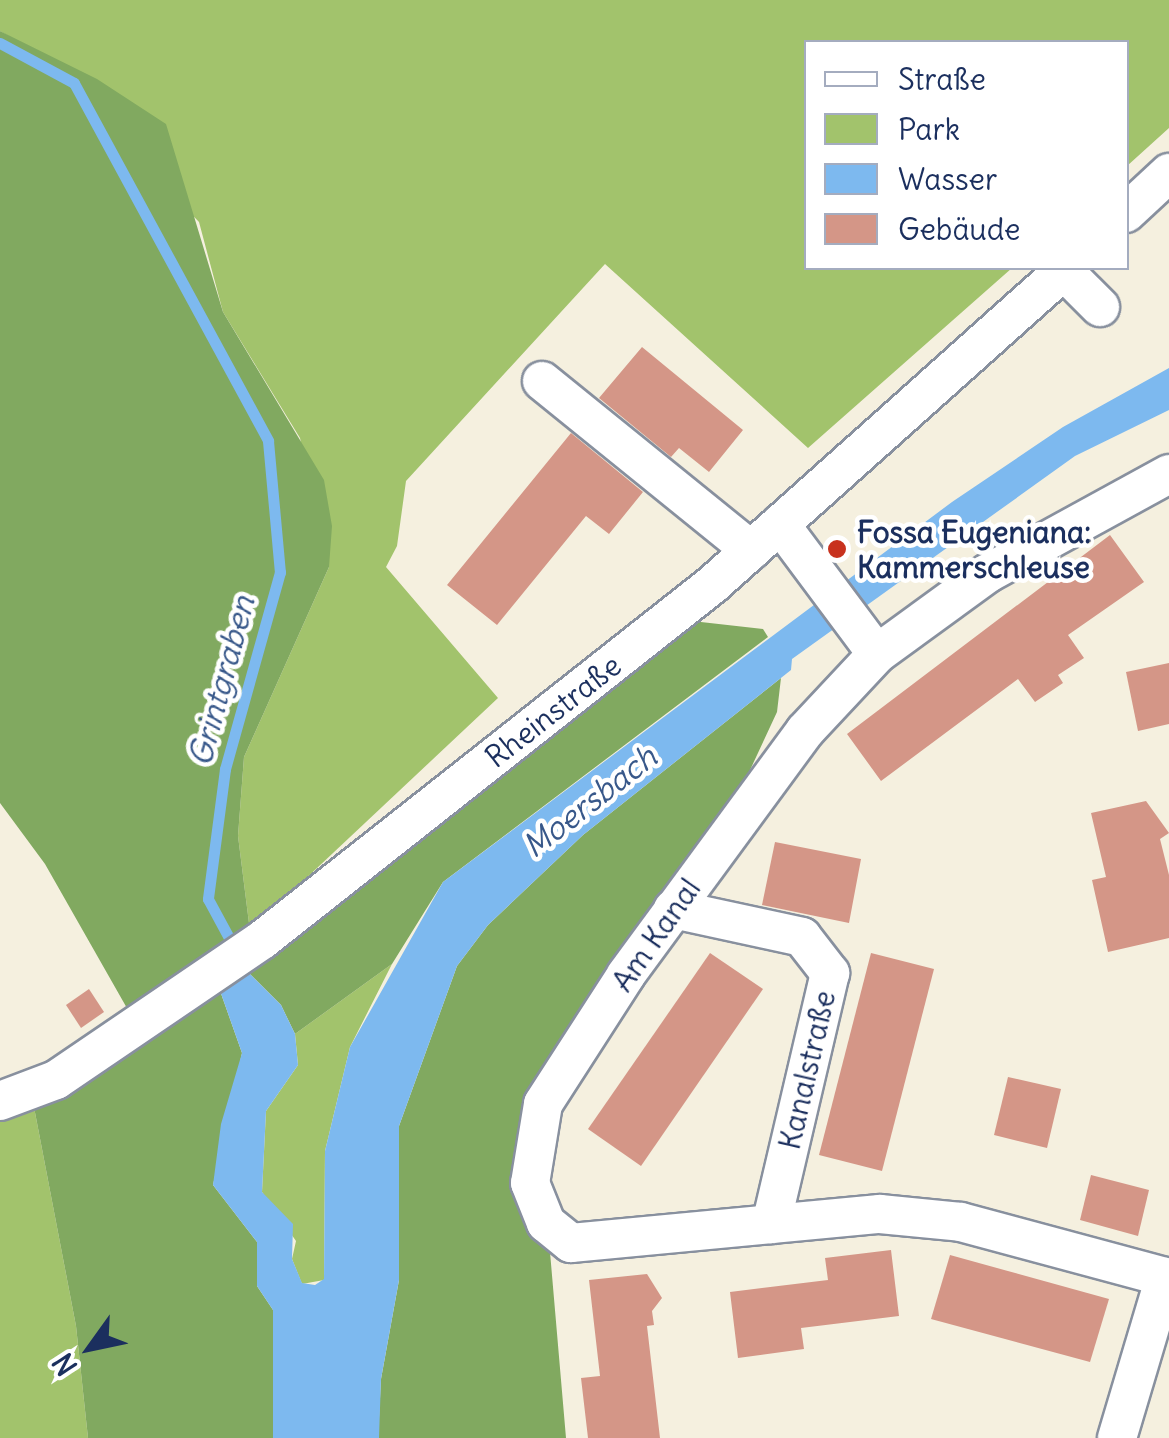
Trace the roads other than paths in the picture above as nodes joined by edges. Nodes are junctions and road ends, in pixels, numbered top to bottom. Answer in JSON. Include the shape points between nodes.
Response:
{"nodes":[{"id":1,"x":1169,"y":173,"type":"edge"},
{"id":2,"x":1129,"y":210,"type":"edge"},
{"id":3,"x":1065,"y":270,"type":"edge"},
{"id":4,"x":1067,"y":270,"type":"edge"},
{"id":5,"x":1100,"y":307,"type":"dead end"},
{"id":6,"x":542,"y":381,"type":"dead end"},
{"id":7,"x":1169,"y":474,"type":"edge"},
{"id":8,"x":780,"y":524,"type":"junction"},
{"id":9,"x":751,"y":550,"type":"junction"},
{"id":10,"x":878,"y":654,"type":"junction"},
{"id":11,"x":672,"y":909,"type":"junction"},
{"id":12,"x":0,"y":1101,"type":"edge"},
{"id":13,"x":771,"y":1224,"type":"junction"},
{"id":14,"x":1167,"y":1278,"type":"edge"},
{"id":15,"x":1117,"y":1438,"type":"edge"}],
"edges":[{"from":1,"to":2,"type":"street"},
{"from":3,"to":8,"type":"street","name":"Rheinstraße"},
{"from":4,"to":5,"type":"street"},
{"from":6,"to":9,"type":"street"},
{"from":7,"to":10,"type":"street","name":"Am Kanal","via":[[988,573]]},
{"from":8,"to":9,"type":"street","name":"Rheinstraße"},
{"from":8,"to":10,"type":"street"},
{"from":9,"to":12,"type":"street","name":"Rheinstraße","via":[[262,940],[56,1080]]},
{"from":10,"to":11,"type":"street","name":"Am Kanal","via":[[805,731]]},
{"from":11,"to":13,"type":"street","name":"Kanalstraße","via":[[802,937],[830,973]]},
{"from":11,"to":13,"type":"street","name":"Am Kanal","via":[[542,1104],[530,1182],[546,1223],[572,1243]]},
{"from":13,"to":14,"type":"street","via":[[880,1214],[961,1222]]},
{"from":14,"to":15,"type":"street"}]}
